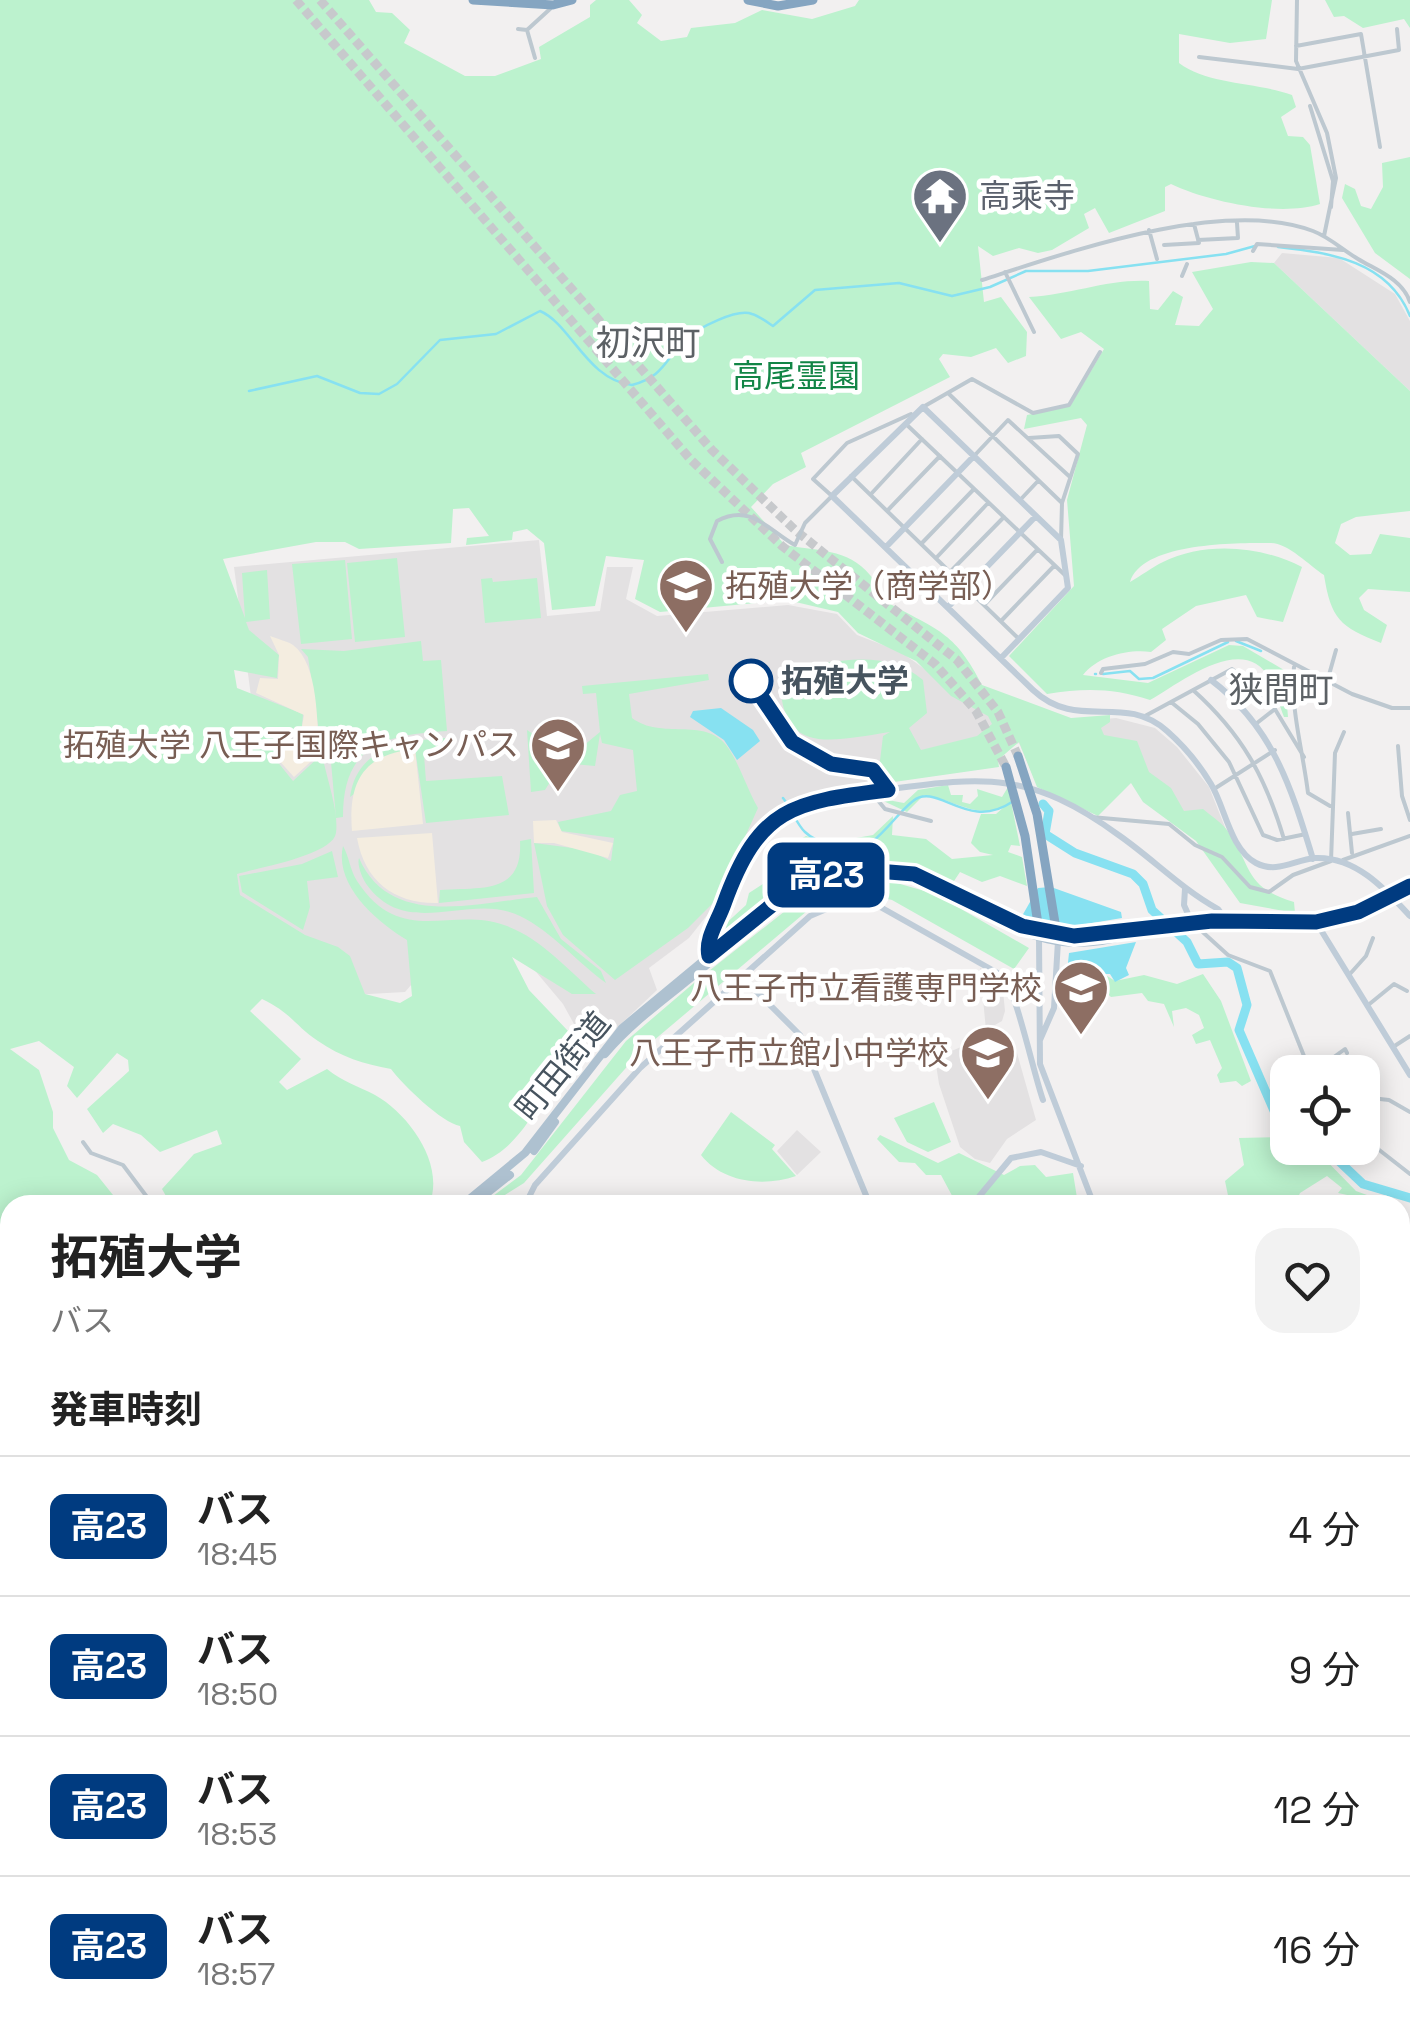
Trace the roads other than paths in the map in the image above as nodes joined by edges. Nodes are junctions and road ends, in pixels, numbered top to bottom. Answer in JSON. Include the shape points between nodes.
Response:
{"nodes":[{"id":1,"x":474,"y":0,"type":"edge"},
{"id":2,"x":497,"y":0,"type":"edge"},
{"id":3,"x":572,"y":0,"type":"edge"},
{"id":4,"x":748,"y":0,"type":"edge"},
{"id":5,"x":813,"y":0,"type":"edge"},
{"id":6,"x":1296,"y":0,"type":"edge"},
{"id":7,"x":791,"y":3,"type":"edge"},
{"id":8,"x":553,"y":5,"type":"junction"},
{"id":9,"x":518,"y":29,"type":"dead end"},
{"id":10,"x":1396,"y":29,"type":"dead end"},
{"id":11,"x":527,"y":30,"type":"junction"},
{"id":12,"x":1296,"y":46,"type":"junction"},
{"id":13,"x":1364,"y":56,"type":"junction"},
{"id":14,"x":1199,"y":57,"type":"dead end"},
{"id":15,"x":535,"y":58,"type":"dead end"},
{"id":16,"x":1298,"y":68,"type":"junction"},
{"id":17,"x":1310,"y":106,"type":"dead end"},
{"id":18,"x":1380,"y":146,"type":"dead end"},
{"id":19,"x":1331,"y":210,"type":"junction"},
{"id":20,"x":1194,"y":224,"type":"junction"},
{"id":21,"x":1237,"y":224,"type":"junction"},
{"id":22,"x":1148,"y":230,"type":"junction"},
{"id":23,"x":1324,"y":236,"type":"junction"},
{"id":24,"x":1198,"y":240,"type":"junction"},
{"id":25,"x":1164,"y":245,"type":"dead end"},
{"id":26,"x":1344,"y":250,"type":"junction"},
{"id":27,"x":1252,"y":251,"type":"dead end"},
{"id":28,"x":1157,"y":258,"type":"dead end"},
{"id":29,"x":1187,"y":264,"type":"dead end"},
{"id":30,"x":1182,"y":276,"type":"dead end"},
{"id":31,"x":1007,"y":277,"type":"junction"},
{"id":32,"x":982,"y":280,"type":"dead end"},
{"id":33,"x":1410,"y":302,"type":"edge"},
{"id":34,"x":1034,"y":332,"type":"dead end"},
{"id":35,"x":1100,"y":352,"type":"dead end"},
{"id":36,"x":948,"y":394,"type":"junction"},
{"id":37,"x":924,"y":407,"type":"junction"},
{"id":38,"x":911,"y":414,"type":"junction"},
{"id":39,"x":904,"y":422,"type":"junction"},
{"id":40,"x":992,"y":436,"type":"junction"},
{"id":41,"x":1029,"y":438,"type":"junction"},
{"id":42,"x":922,"y":439,"type":"junction"},
{"id":43,"x":940,"y":456,"type":"junction"},
{"id":44,"x":974,"y":456,"type":"junction"},
{"id":45,"x":957,"y":473,"type":"junction"},
{"id":46,"x":851,"y":476,"type":"junction"},
{"id":47,"x":1070,"y":478,"type":"junction"},
{"id":48,"x":1038,"y":481,"type":"junction"},
{"id":49,"x":974,"y":488,"type":"junction"},
{"id":50,"x":870,"y":494,"type":"junction"},
{"id":51,"x":832,"y":496,"type":"junction"},
{"id":52,"x":1020,"y":500,"type":"junction"},
{"id":53,"x":988,"y":503,"type":"junction"},
{"id":54,"x":1062,"y":503,"type":"junction"},
{"id":55,"x":887,"y":511,"type":"junction"},
{"id":56,"x":1036,"y":516,"type":"junction"},
{"id":57,"x":1004,"y":517,"type":"junction"},
{"id":58,"x":904,"y":528,"type":"junction"},
{"id":59,"x":1020,"y":533,"type":"junction"},
{"id":60,"x":1061,"y":540,"type":"junction"},
{"id":61,"x":921,"y":544,"type":"junction"},
{"id":62,"x":886,"y":547,"type":"junction"},
{"id":63,"x":1038,"y":550,"type":"junction"},
{"id":64,"x":936,"y":558,"type":"junction"},
{"id":65,"x":722,"y":562,"type":"dead end"},
{"id":66,"x":1054,"y":566,"type":"junction"},
{"id":67,"x":950,"y":572,"type":"junction"},
{"id":68,"x":1068,"y":579,"type":"junction"},
{"id":69,"x":966,"y":588,"type":"junction"},
{"id":70,"x":984,"y":605,"type":"junction"},
{"id":71,"x":948,"y":608,"type":"junction"},
{"id":72,"x":1001,"y":621,"type":"junction"},
{"id":73,"x":1020,"y":639,"type":"junction"},
{"id":74,"x":1336,"y":650,"type":"dead end"},
{"id":75,"x":1001,"y":658,"type":"junction"},
{"id":76,"x":1294,"y":667,"type":"junction"},
{"id":77,"x":1101,"y":673,"type":"dead end"},
{"id":78,"x":1211,"y":680,"type":"junction"},
{"id":79,"x":1326,"y":682,"type":"junction"},
{"id":80,"x":1192,"y":690,"type":"junction"},
{"id":81,"x":1171,"y":702,"type":"junction"},
{"id":82,"x":1275,"y":708,"type":"junction"},
{"id":83,"x":1410,"y":708,"type":"edge"},
{"id":84,"x":1144,"y":717,"type":"junction"},
{"id":85,"x":1257,"y":723,"type":"junction"},
{"id":86,"x":1344,"y":732,"type":"dead end"},
{"id":87,"x":1398,"y":746,"type":"dead end"},
{"id":88,"x":1275,"y":750,"type":"junction"},
{"id":89,"x":1018,"y":756,"type":"tunnel mouth"},
{"id":90,"x":1304,"y":757,"type":"junction"},
{"id":91,"x":1256,"y":762,"type":"junction"},
{"id":92,"x":1008,"y":771,"type":"tunnel mouth"},
{"id":93,"x":1237,"y":774,"type":"junction"},
{"id":94,"x":1214,"y":788,"type":"junction"},
{"id":95,"x":870,"y":792,"type":"junction"},
{"id":96,"x":1308,"y":793,"type":"junction"},
{"id":97,"x":1295,"y":797,"type":"junction"},
{"id":98,"x":1330,"y":806,"type":"junction"},
{"id":99,"x":1348,"y":813,"type":"dead end"},
{"id":100,"x":1091,"y":818,"type":"junction"},
{"id":101,"x":1410,"y":820,"type":"edge"},
{"id":102,"x":930,"y":822,"type":"dead end"},
{"id":103,"x":1382,"y":829,"type":"dead end"},
{"id":104,"x":1306,"y":834,"type":"junction"},
{"id":105,"x":1352,"y":834,"type":"junction"},
{"id":106,"x":1410,"y":836,"type":"edge"},
{"id":107,"x":1284,"y":839,"type":"junction"},
{"id":108,"x":1352,"y":855,"type":"junction"},
{"id":109,"x":1313,"y":859,"type":"junction"},
{"id":110,"x":1330,"y":862,"type":"junction"},
{"id":111,"x":1342,"y":865,"type":"junction"},
{"id":112,"x":1410,"y":886,"type":"edge"},
{"id":113,"x":1185,"y":888,"type":"junction"},
{"id":114,"x":1392,"y":896,"type":"junction"},
{"id":115,"x":1410,"y":916,"type":"edge"},
{"id":116,"x":1226,"y":920,"type":"junction"},
{"id":117,"x":1316,"y":922,"type":"junction"},
{"id":118,"x":1192,"y":923,"type":"junction"},
{"id":119,"x":1039,"y":931,"type":"junction"},
{"id":120,"x":1057,"y":935,"type":"junction"},
{"id":121,"x":1373,"y":938,"type":"dead end"},
{"id":122,"x":710,"y":958,"type":"junction"},
{"id":123,"x":1348,"y":976,"type":"junction"},
{"id":124,"x":743,"y":978,"type":"junction"},
{"id":125,"x":1407,"y":992,"type":"dead end"},
{"id":126,"x":1367,"y":1006,"type":"junction"},
{"id":127,"x":1410,"y":1036,"type":"edge"},
{"id":128,"x":1392,"y":1047,"type":"junction"},
{"id":129,"x":1038,"y":1050,"type":"junction"},
{"id":130,"x":1348,"y":1053,"type":"dead end"},
{"id":131,"x":1305,"y":1055,"type":"edge"},
{"id":132,"x":1336,"y":1055,"type":"edge"},
{"id":133,"x":1410,"y":1075,"type":"edge"},
{"id":134,"x":1380,"y":1099,"type":"edge"},
{"id":135,"x":1042,"y":1100,"type":"dead end"},
{"id":136,"x":1409,"y":1110,"type":"edge"},
{"id":137,"x":83,"y":1142,"type":"dead end"},
{"id":138,"x":1380,"y":1152,"type":"edge"},
{"id":139,"x":1081,"y":1166,"type":"junction"},
{"id":140,"x":1410,"y":1174,"type":"edge"},
{"id":141,"x":488,"y":1189,"type":"junction"},
{"id":142,"x":146,"y":1195,"type":"edge"},
{"id":143,"x":478,"y":1195,"type":"edge"},
{"id":144,"x":482,"y":1195,"type":"edge"},
{"id":145,"x":530,"y":1195,"type":"edge"},
{"id":146,"x":866,"y":1195,"type":"edge"},
{"id":147,"x":980,"y":1195,"type":"edge"},
{"id":148,"x":1091,"y":1195,"type":"edge"}],
"edges":[{"from":1,"to":2,"type":"highway"},
{"from":2,"to":8,"type":"highway"},
{"from":3,"to":8,"type":"highway"},
{"from":4,"to":7,"type":"highway"},
{"from":5,"to":7,"type":"highway"},
{"from":6,"to":12,"type":"street"},
{"from":8,"to":11,"type":"street"},
{"from":9,"to":11,"type":"street"},
{"from":10,"to":13,"type":"street","via":[[1399,50]]},
{"from":11,"to":15,"type":"street"},
{"from":12,"to":13,"type":"street","via":[[1360,34]]},
{"from":12,"to":16,"type":"street"},
{"from":13,"to":16,"type":"street"},
{"from":13,"to":18,"type":"street"},
{"from":14,"to":16,"type":"street"},
{"from":16,"to":19,"type":"street","via":[[1327,133],[1336,178]]},
{"from":17,"to":19,"type":"street","via":[[1333,181]]},
{"from":19,"to":23,"type":"street"},
{"from":20,"to":21,"type":"street"},
{"from":20,"to":22,"type":"street"},
{"from":20,"to":24,"type":"street"},
{"from":21,"to":23,"type":"street","via":[[1290,226]]},
{"from":21,"to":24,"type":"street","via":[[1238,238]]},
{"from":22,"to":28,"type":"street"},
{"from":22,"to":31,"type":"street"},
{"from":23,"to":26,"type":"street"},
{"from":24,"to":25,"type":"street"},
{"from":26,"to":27,"type":"street","via":[[1257,244]]},
{"from":26,"to":33,"type":"street","via":[[1400,284]]},
{"from":29,"to":30,"type":"street"},
{"from":31,"to":32,"type":"street"},
{"from":31,"to":34,"type":"street"},
{"from":35,"to":36,"type":"street","via":[[1069,404],[1032,412],[972,379]]},
{"from":36,"to":37,"type":"street"},
{"from":36,"to":40,"type":"street"},
{"from":37,"to":38,"type":"street"},
{"from":37,"to":44,"type":"street"},
{"from":38,"to":39,"type":"street"},
{"from":38,"to":51,"type":"street","via":[[847,443],[833,457],[813,479]]},
{"from":39,"to":42,"type":"street"},
{"from":39,"to":46,"type":"street"},
{"from":40,"to":41,"type":"street","via":[[1008,420]]},
{"from":40,"to":44,"type":"street"},
{"from":40,"to":48,"type":"street"},
{"from":41,"to":47,"type":"street"},
{"from":41,"to":47,"type":"street","via":[[1058,436],[1078,454]]},
{"from":42,"to":43,"type":"street"},
{"from":42,"to":50,"type":"street"},
{"from":43,"to":45,"type":"street"},
{"from":43,"to":55,"type":"street"},
{"from":44,"to":45,"type":"street"},
{"from":44,"to":52,"type":"street"},
{"from":45,"to":49,"type":"street"},
{"from":45,"to":58,"type":"street"},
{"from":46,"to":50,"type":"street"},
{"from":46,"to":51,"type":"street"},
{"from":47,"to":54,"type":"street"},
{"from":48,"to":52,"type":"street"},
{"from":48,"to":54,"type":"street"},
{"from":49,"to":53,"type":"street"},
{"from":49,"to":61,"type":"street"},
{"from":50,"to":55,"type":"street"},
{"from":51,"to":62,"type":"street"},
{"from":51,"to":65,"type":"street","via":[[805,523],[796,545],[754,516],[717,521],[710,540]]},
{"from":52,"to":56,"type":"street"},
{"from":53,"to":57,"type":"street"},
{"from":53,"to":64,"type":"street"},
{"from":54,"to":60,"type":"street"},
{"from":55,"to":58,"type":"street"},
{"from":56,"to":59,"type":"street"},
{"from":56,"to":60,"type":"street"},
{"from":57,"to":59,"type":"street"},
{"from":57,"to":67,"type":"street"},
{"from":58,"to":61,"type":"street"},
{"from":58,"to":62,"type":"street"},
{"from":59,"to":63,"type":"street"},
{"from":59,"to":69,"type":"street"},
{"from":60,"to":68,"type":"street"},
{"from":61,"to":64,"type":"street"},
{"from":62,"to":71,"type":"street"},
{"from":63,"to":66,"type":"street"},
{"from":63,"to":70,"type":"street"},
{"from":64,"to":67,"type":"street"},
{"from":66,"to":68,"type":"street"},
{"from":66,"to":72,"type":"street"},
{"from":67,"to":69,"type":"street"},
{"from":68,"to":73,"type":"street","via":[[1066,590]]},
{"from":69,"to":70,"type":"street"},
{"from":69,"to":71,"type":"street"},
{"from":70,"to":72,"type":"street"},
{"from":71,"to":75,"type":"street"},
{"from":72,"to":73,"type":"street"},
{"from":73,"to":75,"type":"street"},
{"from":74,"to":79,"type":"street"},
{"from":75,"to":84,"type":"street","via":[[1057,708]]},
{"from":76,"to":77,"type":"street","via":[[1237,638]]},
{"from":76,"to":79,"type":"street"},
{"from":76,"to":90,"type":"street"},
{"from":78,"to":80,"type":"street"},
{"from":78,"to":82,"type":"street","via":[[1232,668]]},
{"from":78,"to":85,"type":"street"},
{"from":79,"to":83,"type":"street"},
{"from":80,"to":81,"type":"street"},
{"from":80,"to":91,"type":"street"},
{"from":81,"to":84,"type":"street"},
{"from":81,"to":93,"type":"street","via":[[1206,732]]},
{"from":82,"to":85,"type":"street"},
{"from":82,"to":90,"type":"street"},
{"from":84,"to":94,"type":"street","via":[[1182,746]]},
{"from":85,"to":88,"type":"street"},
{"from":86,"to":98,"type":"street"},
{"from":87,"to":101,"type":"street"},
{"from":88,"to":91,"type":"street"},
{"from":88,"to":97,"type":"street"},
{"from":89,"to":120,"type":"highway","via":[[1037,814]]},
{"from":90,"to":96,"type":"street"},
{"from":91,"to":93,"type":"street"},
{"from":91,"to":107,"type":"street"},
{"from":92,"to":119,"type":"highway"},
{"from":93,"to":94,"type":"street"},
{"from":93,"to":107,"type":"street","via":[[1259,830],[1271,840]]},
{"from":94,"to":109,"type":"street","via":[[1251,860],[1276,868]]},
{"from":95,"to":100,"type":"street","via":[[989,779],[1022,785]]},
{"from":95,"to":102,"type":"street","via":[[879,805]]},
{"from":95,"to":122,"type":"street","via":[[789,810],[766,826],[708,940]]},
{"from":96,"to":97,"type":"street"},
{"from":96,"to":98,"type":"street"},
{"from":97,"to":104,"type":"street"},
{"from":98,"to":110,"type":"street"},
{"from":99,"to":105,"type":"street"},
{"from":100,"to":110,"type":"street","via":[[1170,824],[1264,892]]},
{"from":100,"to":113,"type":"street"},
{"from":103,"to":105,"type":"street"},
{"from":104,"to":107,"type":"street"},
{"from":104,"to":109,"type":"street"},
{"from":105,"to":108,"type":"street"},
{"from":106,"to":108,"type":"street"},
{"from":108,"to":111,"type":"street"},
{"from":109,"to":110,"type":"street"},
{"from":110,"to":111,"type":"street"},
{"from":111,"to":114,"type":"street","via":[[1368,873]]},
{"from":112,"to":114,"type":"main road"},
{"from":113,"to":116,"type":"street"},
{"from":113,"to":118,"type":"street"},
{"from":114,"to":115,"type":"street"},
{"from":114,"to":117,"type":"main road"},
{"from":116,"to":117,"type":"main road"},
{"from":116,"to":118,"type":"main road"},
{"from":117,"to":123,"type":"street"},
{"from":118,"to":120,"type":"main road","name":"町田街道"},
{"from":118,"to":131,"type":"street","via":[[1228,955],[1270,971]]},
{"from":119,"to":120,"type":"main road","name":"町田街道"},
{"from":119,"to":122,"type":"main road","name":"町田街道","via":[[923,877],[852,869],[792,889]]},
{"from":119,"to":129,"type":"street"},
{"from":120,"to":129,"type":"street","via":[[1054,1008]]},
{"from":121,"to":123,"type":"street"},
{"from":122,"to":141,"type":"main road","name":"町田街道","via":[[630,1021],[553,1120]]},
{"from":123,"to":126,"type":"street"},
{"from":124,"to":135,"type":"street","via":[[810,916],[843,902],[875,904],[1009,982]]},
{"from":124,"to":145,"type":"street","via":[[640,1068]]},
{"from":124,"to":146,"type":"street","via":[[802,1039]]},
{"from":125,"to":126,"type":"street","via":[[1394,984]]},
{"from":126,"to":128,"type":"street"},
{"from":127,"to":128,"type":"street"},
{"from":128,"to":133,"type":"street"},
{"from":129,"to":139,"type":"street"},
{"from":130,"to":132,"type":"street"},
{"from":134,"to":136,"type":"street"},
{"from":137,"to":142,"type":"street","via":[[123,1164]]},
{"from":138,"to":140,"type":"street"},
{"from":139,"to":147,"type":"street","via":[[1041,1152],[1011,1158]]},
{"from":139,"to":148,"type":"street"},
{"from":141,"to":143,"type":"main road","name":"町田街道"},
{"from":141,"to":144,"type":"main road","name":"町田街道"}]}
